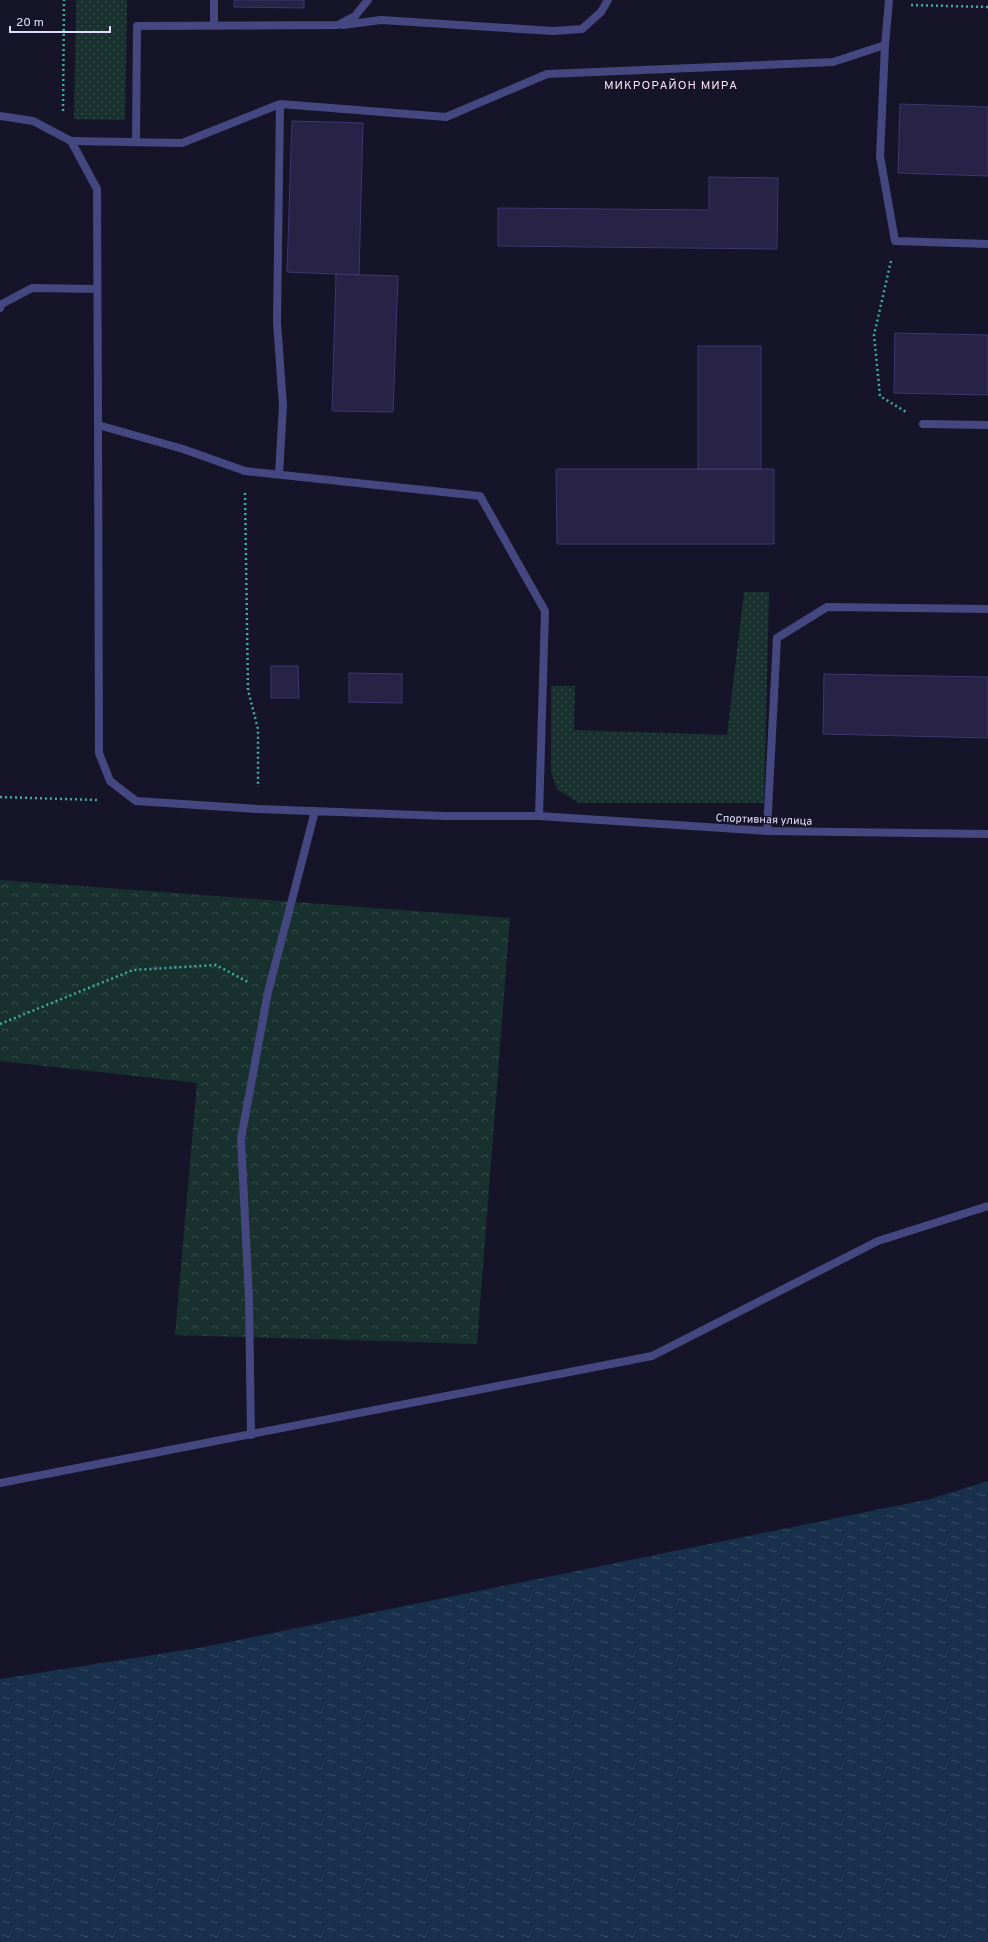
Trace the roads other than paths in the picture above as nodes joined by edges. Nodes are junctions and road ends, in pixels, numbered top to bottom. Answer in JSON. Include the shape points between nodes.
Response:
{"nodes":[{"id":1,"x":214,"y":0,"type":"edge"},
{"id":2,"x":368,"y":0,"type":"edge"},
{"id":3,"x":608,"y":0,"type":"edge"},
{"id":4,"x":889,"y":2,"type":"edge"},
{"id":5,"x":214,"y":25,"type":"junction"},
{"id":6,"x":338,"y":25,"type":"junction"},
{"id":7,"x":885,"y":45,"type":"junction"},
{"id":8,"x":280,"y":104,"type":"junction"},
{"id":9,"x":0,"y":116,"type":"edge"},
{"id":10,"x":71,"y":141,"type":"junction"},
{"id":11,"x":136,"y":141,"type":"junction"},
{"id":12,"x":988,"y":244,"type":"edge"},
{"id":13,"x":97,"y":289,"type":"junction"},
{"id":14,"x":0,"y":305,"type":"edge"},
{"id":15,"x":0,"y":308,"type":"edge"},
{"id":16,"x":923,"y":424,"type":"road end"},
{"id":17,"x":98,"y":425,"type":"junction"},
{"id":18,"x":988,"y":425,"type":"edge"},
{"id":19,"x":279,"y":474,"type":"junction"},
{"id":20,"x":988,"y":609,"type":"edge"},
{"id":21,"x":315,"y":811,"type":"junction"},
{"id":22,"x":539,"y":816,"type":"junction"},
{"id":23,"x":767,"y":831,"type":"junction"},
{"id":24,"x":988,"y":834,"type":"edge"},
{"id":25,"x":988,"y":1206,"type":"edge"},
{"id":26,"x":252,"y":1435,"type":"junction"},
{"id":27,"x":0,"y":1483,"type":"edge"}],
"edges":[{"from":1,"to":5,"type":"street"},
{"from":2,"to":6,"type":"street","via":[[355,16]]},
{"from":3,"to":6,"type":"street","via":[[601,12],[582,29],[553,31],[381,20]]},
{"from":4,"to":7,"type":"street"},
{"from":5,"to":6,"type":"street"},
{"from":5,"to":11,"type":"street","via":[[137,26]]},
{"from":7,"to":8,"type":"street","via":[[833,62],[548,74],[446,117]]},
{"from":7,"to":12,"type":"street","via":[[880,156],[895,241]]},
{"from":8,"to":11,"type":"street","via":[[182,143]]},
{"from":8,"to":19,"type":"street","via":[[277,322],[283,406]]},
{"from":9,"to":10,"type":"street","via":[[33,121]]},
{"from":10,"to":11,"type":"street"},
{"from":10,"to":13,"type":"street","via":[[97,189]]},
{"from":13,"to":14,"type":"street","via":[[32,288]]},
{"from":13,"to":17,"type":"street"},
{"from":14,"to":15,"type":"street"},
{"from":16,"to":18,"type":"street"},
{"from":17,"to":19,"type":"street","via":[[245,470]]},
{"from":17,"to":21,"type":"street","name":"Спортивная улица","via":[[99,753],[110,781],[136,801]]},
{"from":19,"to":22,"type":"street","via":[[480,496],[545,611]]},
{"from":20,"to":23,"type":"street","via":[[827,607],[777,638]]},
{"from":21,"to":22,"type":"street","name":"Спортивная улица","via":[[445,816]]},
{"from":21,"to":26,"type":"street","via":[[268,992],[241,1139],[249,1299]]},
{"from":22,"to":23,"type":"street","name":"Спортивная улица"},
{"from":23,"to":24,"type":"street","name":"Спортивная улица"},
{"from":25,"to":26,"type":"street","via":[[878,1241],[652,1356]]},
{"from":26,"to":27,"type":"street"}]}
